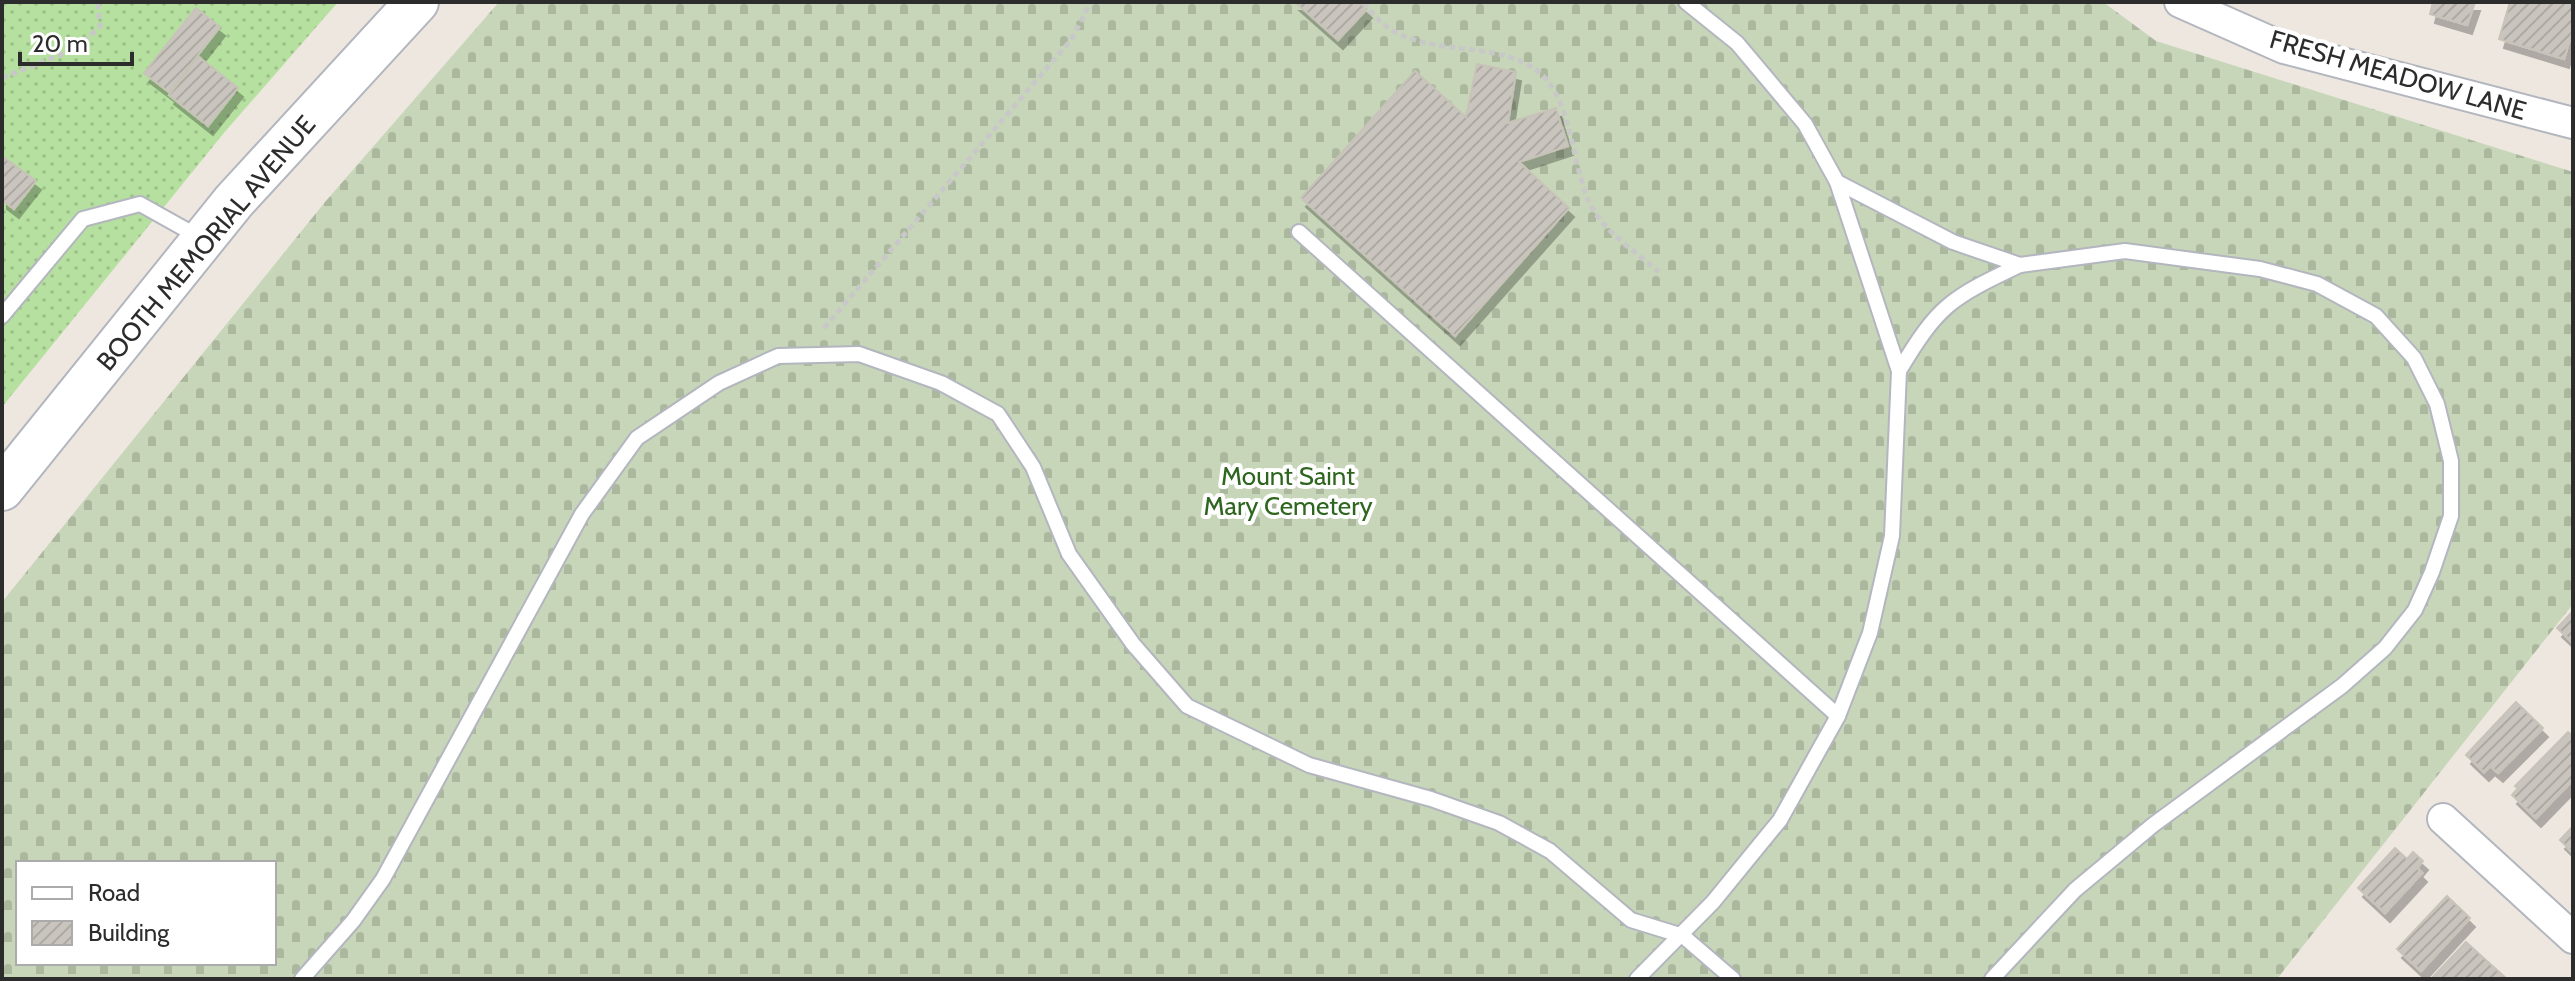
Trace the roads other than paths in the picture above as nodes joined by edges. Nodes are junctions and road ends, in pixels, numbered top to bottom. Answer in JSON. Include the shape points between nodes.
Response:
{"nodes":[{"id":1,"x":417,"y":2,"type":"edge"},
{"id":2,"x":1686,"y":2,"type":"edge"},
{"id":3,"x":2180,"y":2,"type":"edge"},
{"id":4,"x":2573,"y":123,"type":"edge"},
{"id":5,"x":1837,"y":182,"type":"junction"},
{"id":6,"x":1299,"y":232,"type":"dead end"},
{"id":7,"x":203,"y":240,"type":"junction"},
{"id":8,"x":2020,"y":265,"type":"junction"},
{"id":9,"x":2,"y":316,"type":"edge"},
{"id":10,"x":1899,"y":371,"type":"junction"},
{"id":11,"x":5,"y":481,"type":"edge"},
{"id":12,"x":1838,"y":716,"type":"junction"},
{"id":13,"x":2443,"y":819,"type":"dead end"},
{"id":14,"x":1683,"y":936,"type":"junction"},
{"id":15,"x":2573,"y":938,"type":"edge"},
{"id":16,"x":302,"y":979,"type":"edge"},
{"id":17,"x":1637,"y":979,"type":"edge"},
{"id":18,"x":1733,"y":979,"type":"edge"},
{"id":19,"x":1992,"y":979,"type":"edge"}],
"edges":[{"from":1,"to":7,"type":"street","name":"BOOTH MEMORIAL AVENUE"},
{"from":2,"to":5,"type":"lane","via":[[1737,43],[1786,101]]},
{"from":3,"to":4,"type":"street","name":"FRESH MEADOW LANE","via":[[2284,48]]},
{"from":5,"to":8,"type":"lane","via":[[1953,242]]},
{"from":5,"to":10,"type":"lane"},
{"from":6,"to":12,"type":"lane"},
{"from":7,"to":9,"type":"lane","via":[[140,204],[83,219]]},
{"from":7,"to":11,"type":"street","name":"BOOTH MEMORIAL AVENUE"},
{"from":8,"to":10,"type":"lane","via":[[1959,294],[1928,323]]},
{"from":8,"to":19,"type":"lane","via":[[2125,251],[2260,269],[2317,284],[2376,316],[2414,358],[2437,404],[2451,461],[2451,516],[2415,610],[2385,648],[2075,890]]},
{"from":10,"to":12,"type":"lane","via":[[1892,536],[1870,633]]},
{"from":12,"to":14,"type":"lane","via":[[1780,820]]},
{"from":13,"to":15,"type":"street"},
{"from":14,"to":16,"type":"lane","via":[[1631,920],[1550,851],[1499,823],[1309,765],[1187,706],[1133,644],[1069,554],[1033,467],[998,414],[941,383],[859,354],[778,356],[719,383],[637,438],[582,514],[383,879]]},
{"from":14,"to":17,"type":"lane"},
{"from":14,"to":18,"type":"lane"}]}
